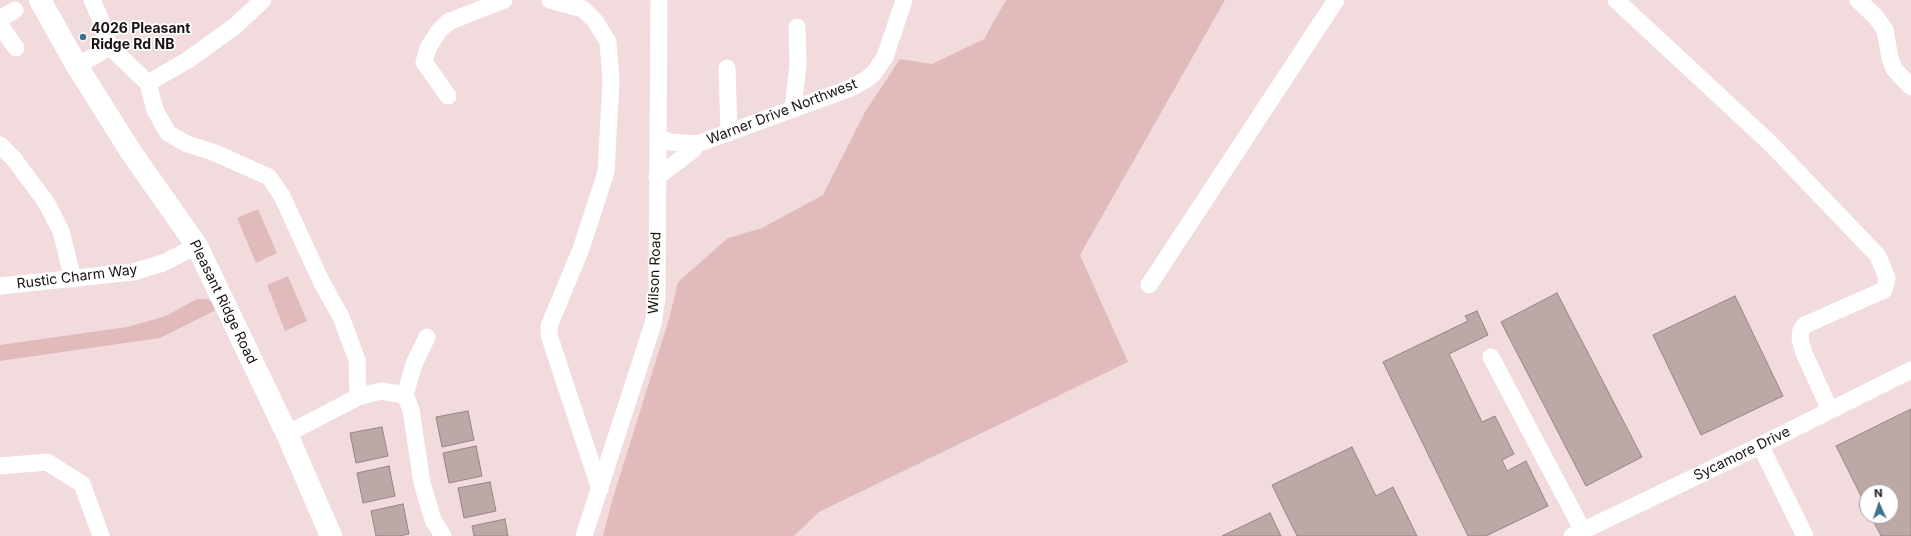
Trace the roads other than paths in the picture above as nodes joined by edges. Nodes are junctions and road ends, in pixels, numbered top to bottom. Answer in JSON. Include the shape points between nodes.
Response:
{"nodes":[{"id":1,"x":40,"y":0,"type":"edge"},
{"id":2,"x":92,"y":0,"type":"edge"},
{"id":3,"x":263,"y":0,"type":"edge"},
{"id":4,"x":504,"y":0,"type":"edge"},
{"id":5,"x":550,"y":0,"type":"edge"},
{"id":6,"x":659,"y":0,"type":"edge"},
{"id":7,"x":904,"y":0,"type":"edge"},
{"id":8,"x":1336,"y":0,"type":"edge"},
{"id":9,"x":1616,"y":0,"type":"edge"},
{"id":10,"x":1858,"y":0,"type":"edge"},
{"id":11,"x":15,"y":10,"type":"dead end"},
{"id":12,"x":0,"y":19,"type":"edge"},
{"id":13,"x":0,"y":25,"type":"edge"},
{"id":14,"x":797,"y":27,"type":"dead end"},
{"id":15,"x":110,"y":47,"type":"junction"},
{"id":16,"x":16,"y":48,"type":"dead end"},
{"id":17,"x":77,"y":66,"type":"junction"},
{"id":18,"x":727,"y":68,"type":"dead end"},
{"id":19,"x":148,"y":82,"type":"junction"},
{"id":20,"x":1911,"y":87,"type":"edge"},
{"id":21,"x":448,"y":96,"type":"dead end"},
{"id":22,"x":792,"y":109,"type":"junction"},
{"id":23,"x":729,"y":132,"type":"junction"},
{"id":24,"x":658,"y":137,"type":"junction"},
{"id":25,"x":697,"y":144,"type":"junction"},
{"id":26,"x":0,"y":145,"type":"edge"},
{"id":27,"x":657,"y":177,"type":"junction"},
{"id":28,"x":197,"y":246,"type":"junction"},
{"id":29,"x":73,"y":279,"type":"junction"},
{"id":30,"x":1149,"y":285,"type":"dead end"},
{"id":31,"x":0,"y":286,"type":"edge"},
{"id":32,"x":427,"y":337,"type":"dead end"},
{"id":33,"x":1491,"y":357,"type":"dead end"},
{"id":34,"x":1911,"y":370,"type":"edge"},
{"id":35,"x":405,"y":395,"type":"junction"},
{"id":36,"x":358,"y":397,"type":"junction"},
{"id":37,"x":1830,"y":410,"type":"junction"},
{"id":38,"x":287,"y":434,"type":"junction"},
{"id":39,"x":1760,"y":445,"type":"junction"},
{"id":40,"x":0,"y":466,"type":"edge"},
{"id":41,"x":600,"y":489,"type":"junction"},
{"id":42,"x":1577,"y":533,"type":"edge"},
{"id":43,"x":101,"y":536,"type":"edge"},
{"id":44,"x":331,"y":536,"type":"edge"},
{"id":45,"x":443,"y":536,"type":"edge"},
{"id":46,"x":584,"y":536,"type":"edge"},
{"id":47,"x":1805,"y":536,"type":"edge"}],
"edges":[{"from":1,"to":17,"type":"main road","name":"Pleasant Ridge Road"},
{"from":2,"to":15,"type":"street"},
{"from":3,"to":19,"type":"street","via":[[236,26],[188,60]]},
{"from":4,"to":21,"type":"street","via":[[448,22],[428,48],[424,62]]},
{"from":5,"to":41,"type":"street","via":[[583,9],[595,21],[608,42],[611,81],[606,172],[581,249],[549,326],[549,335]]},
{"from":6,"to":24,"type":"street","name":"Wilson Road"},
{"from":7,"to":22,"type":"street","name":"Warner Drive Northwest","via":[[885,57],[874,73],[851,88]]},
{"from":8,"to":30,"type":"street"},
{"from":9,"to":37,"type":"street","via":[[1770,143],[1878,256],[1887,278],[1884,290],[1804,325],[1801,330],[1800,339],[1804,353]]},
{"from":10,"to":20,"type":"street","via":[[1876,17],[1885,30],[1894,69]]},
{"from":11,"to":12,"type":"street"},
{"from":13,"to":16,"type":"street"},
{"from":14,"to":22,"type":"street","via":[[798,65]]},
{"from":15,"to":17,"type":"street"},
{"from":15,"to":19,"type":"street"},
{"from":17,"to":28,"type":"main road","name":"Pleasant Ridge Road","via":[[131,152]]},
{"from":18,"to":23,"type":"street"},
{"from":19,"to":36,"type":"street","via":[[155,110],[168,133],[187,144],[213,152],[269,177],[282,196],[321,281],[341,317],[357,360]]},
{"from":22,"to":23,"type":"street","name":"Warner Drive Northwest"},
{"from":23,"to":25,"type":"street","name":"Warner Drive Northwest"},
{"from":24,"to":25,"type":"street","name":"Warner Drive Northwest","via":[[670,142]]},
{"from":24,"to":27,"type":"street","name":"Wilson Road"},
{"from":25,"to":27,"type":"street","via":[[693,150]]},
{"from":26,"to":29,"type":"street","via":[[14,159],[46,202],[61,231]]},
{"from":27,"to":41,"type":"street","name":"Wilson Road","via":[[657,298],[653,324]]},
{"from":28,"to":29,"type":"street","name":"Rustic Charm Way","via":[[163,263],[133,272]]},
{"from":28,"to":38,"type":"main road","name":"Pleasant Ridge Road"},
{"from":29,"to":31,"type":"street","name":"Rustic Charm Way"},
{"from":32,"to":35,"type":"street","via":[[414,364]]},
{"from":33,"to":42,"type":"street"},
{"from":34,"to":37,"type":"street","name":"Sycamore Drive"},
{"from":35,"to":36,"type":"street","via":[[381,392]]},
{"from":35,"to":45,"type":"street","via":[[411,410],[422,483],[433,520]]},
{"from":36,"to":38,"type":"street"},
{"from":37,"to":39,"type":"street","name":"Sycamore Drive"},
{"from":38,"to":44,"type":"main road","name":"Pleasant Ridge Road"},
{"from":39,"to":42,"type":"street","name":"Sycamore Drive"},
{"from":39,"to":47,"type":"street"},
{"from":40,"to":43,"type":"street","via":[[47,462],[82,484]]},
{"from":41,"to":46,"type":"street","name":"Wilson Road"}]}
